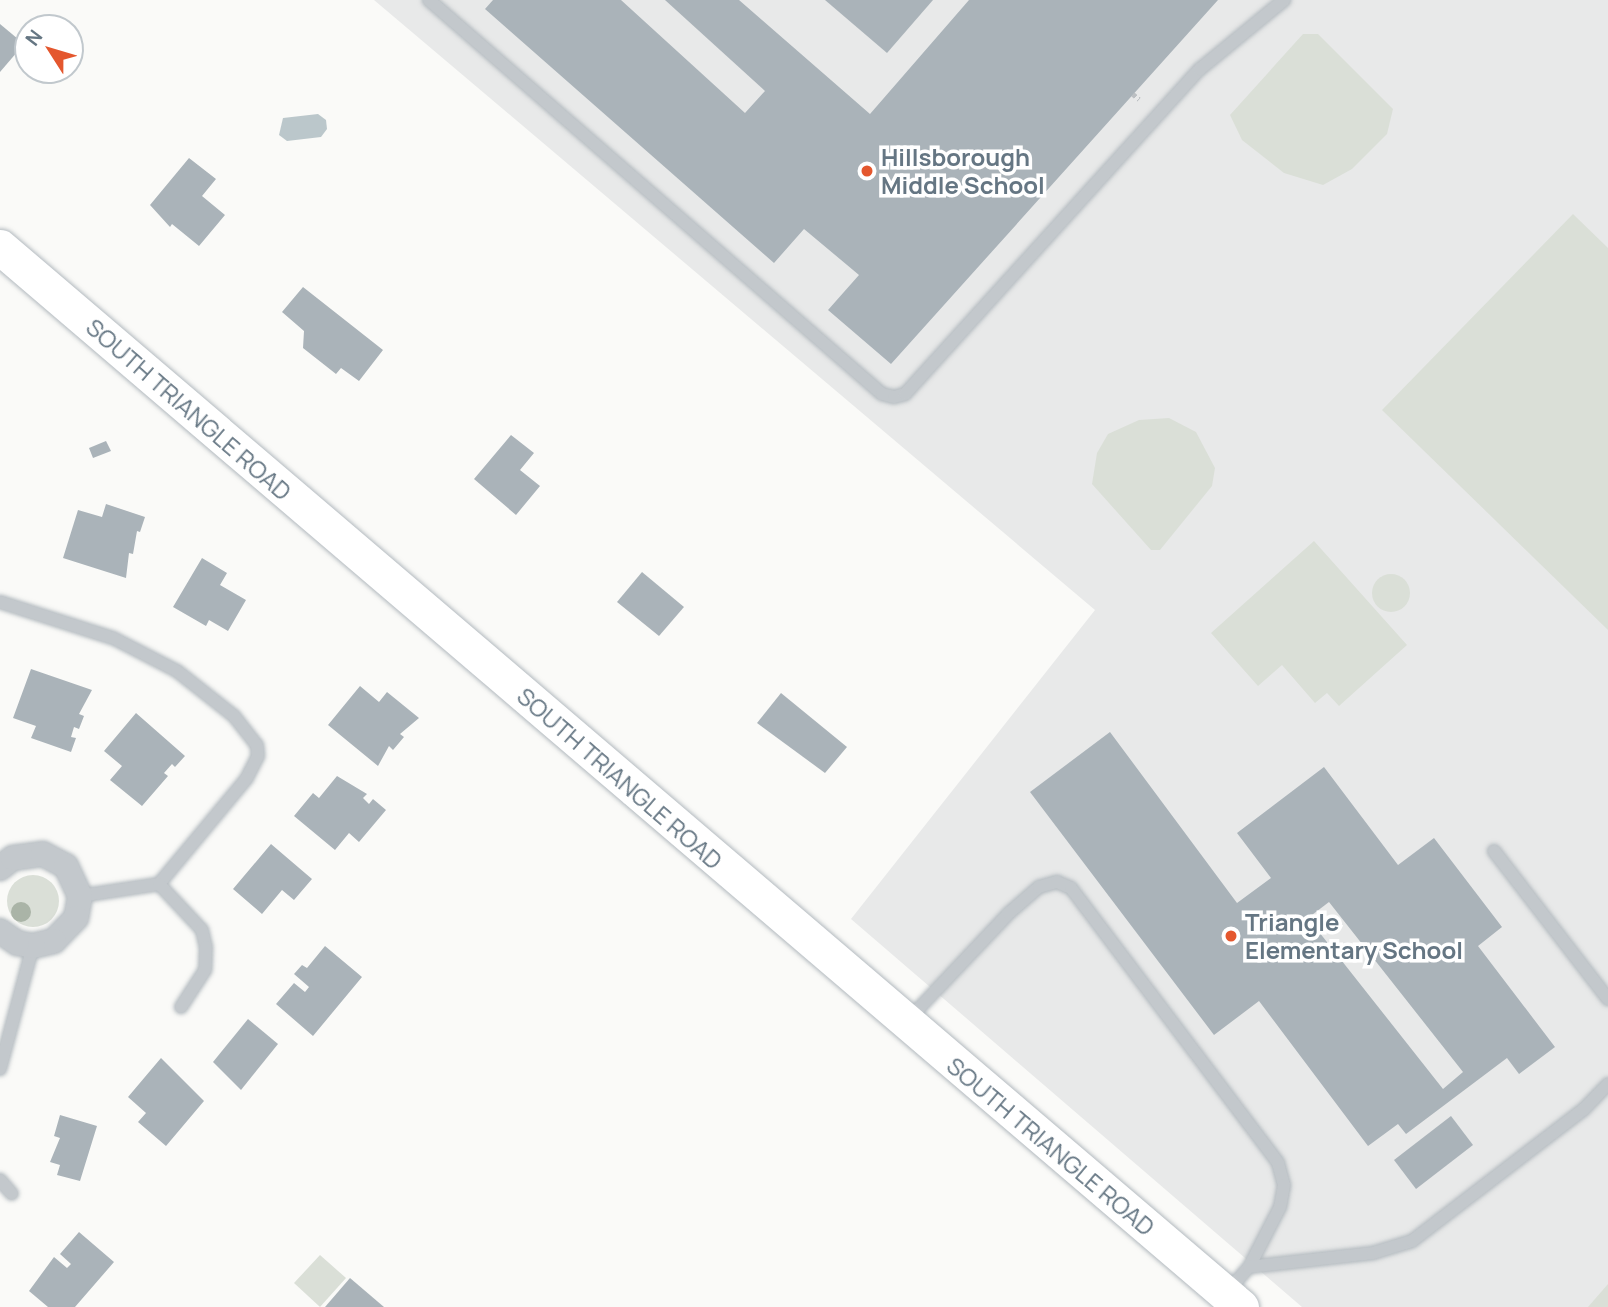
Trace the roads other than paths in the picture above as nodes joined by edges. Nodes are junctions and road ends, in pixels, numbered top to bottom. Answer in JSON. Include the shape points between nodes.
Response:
{"nodes":[{"id":1,"x":429,"y":0,"type":"edge"},
{"id":2,"x":1284,"y":0,"type":"edge"},
{"id":3,"x":0,"y":247,"type":"edge"},
{"id":4,"x":0,"y":602,"type":"edge"},
{"id":5,"x":1494,"y":850,"type":"dead end"},
{"id":6,"x":0,"y":868,"type":"edge"},
{"id":7,"x":159,"y":884,"type":"junction"},
{"id":8,"x":80,"y":896,"type":"junction"},
{"id":9,"x":0,"y":931,"type":"edge"},
{"id":10,"x":33,"y":946,"type":"junction"},
{"id":11,"x":1608,"y":999,"type":"edge"},
{"id":12,"x":181,"y":1007,"type":"dead end"},
{"id":13,"x":906,"y":1022,"type":"junction"},
{"id":14,"x":0,"y":1069,"type":"edge"},
{"id":15,"x":1608,"y":1084,"type":"edge"},
{"id":16,"x":0,"y":1180,"type":"edge"},
{"id":17,"x":12,"y":1194,"type":"dead end"},
{"id":18,"x":1249,"y":1267,"type":"junction"},
{"id":19,"x":1233,"y":1301,"type":"edge"}],
"edges":[{"from":1,"to":2,"type":"lane","via":[[881,394],[894,397],[905,394],[1200,69]]},
{"from":3,"to":13,"type":"street","name":"SOUTH TRIANGLE ROAD"},
{"from":4,"to":7,"type":"lane","via":[[145,653],[204,690],[253,735],[258,755],[253,768]]},
{"from":5,"to":11,"type":"lane"},
{"from":6,"to":8,"type":"street","via":[[13,858],[43,854],[66,866]]},
{"from":7,"to":8,"type":"lane"},
{"from":7,"to":12,"type":"lane","via":[[202,930],[206,947],[205,970]]},
{"from":8,"to":10,"type":"street","via":[[71,927],[54,941]]},
{"from":9,"to":10,"type":"street"},
{"from":10,"to":14,"type":"lane"},
{"from":13,"to":18,"type":"lane","via":[[1009,912],[1039,887],[1057,882],[1071,888],[1278,1163],[1284,1185],[1280,1207]]},
{"from":13,"to":19,"type":"street","name":"SOUTH TRIANGLE ROAD"},
{"from":15,"to":18,"type":"lane","via":[[1583,1110],[1412,1241],[1373,1253]]},
{"from":16,"to":17,"type":"lane"},
{"from":18,"to":19,"type":"lane"}]}
